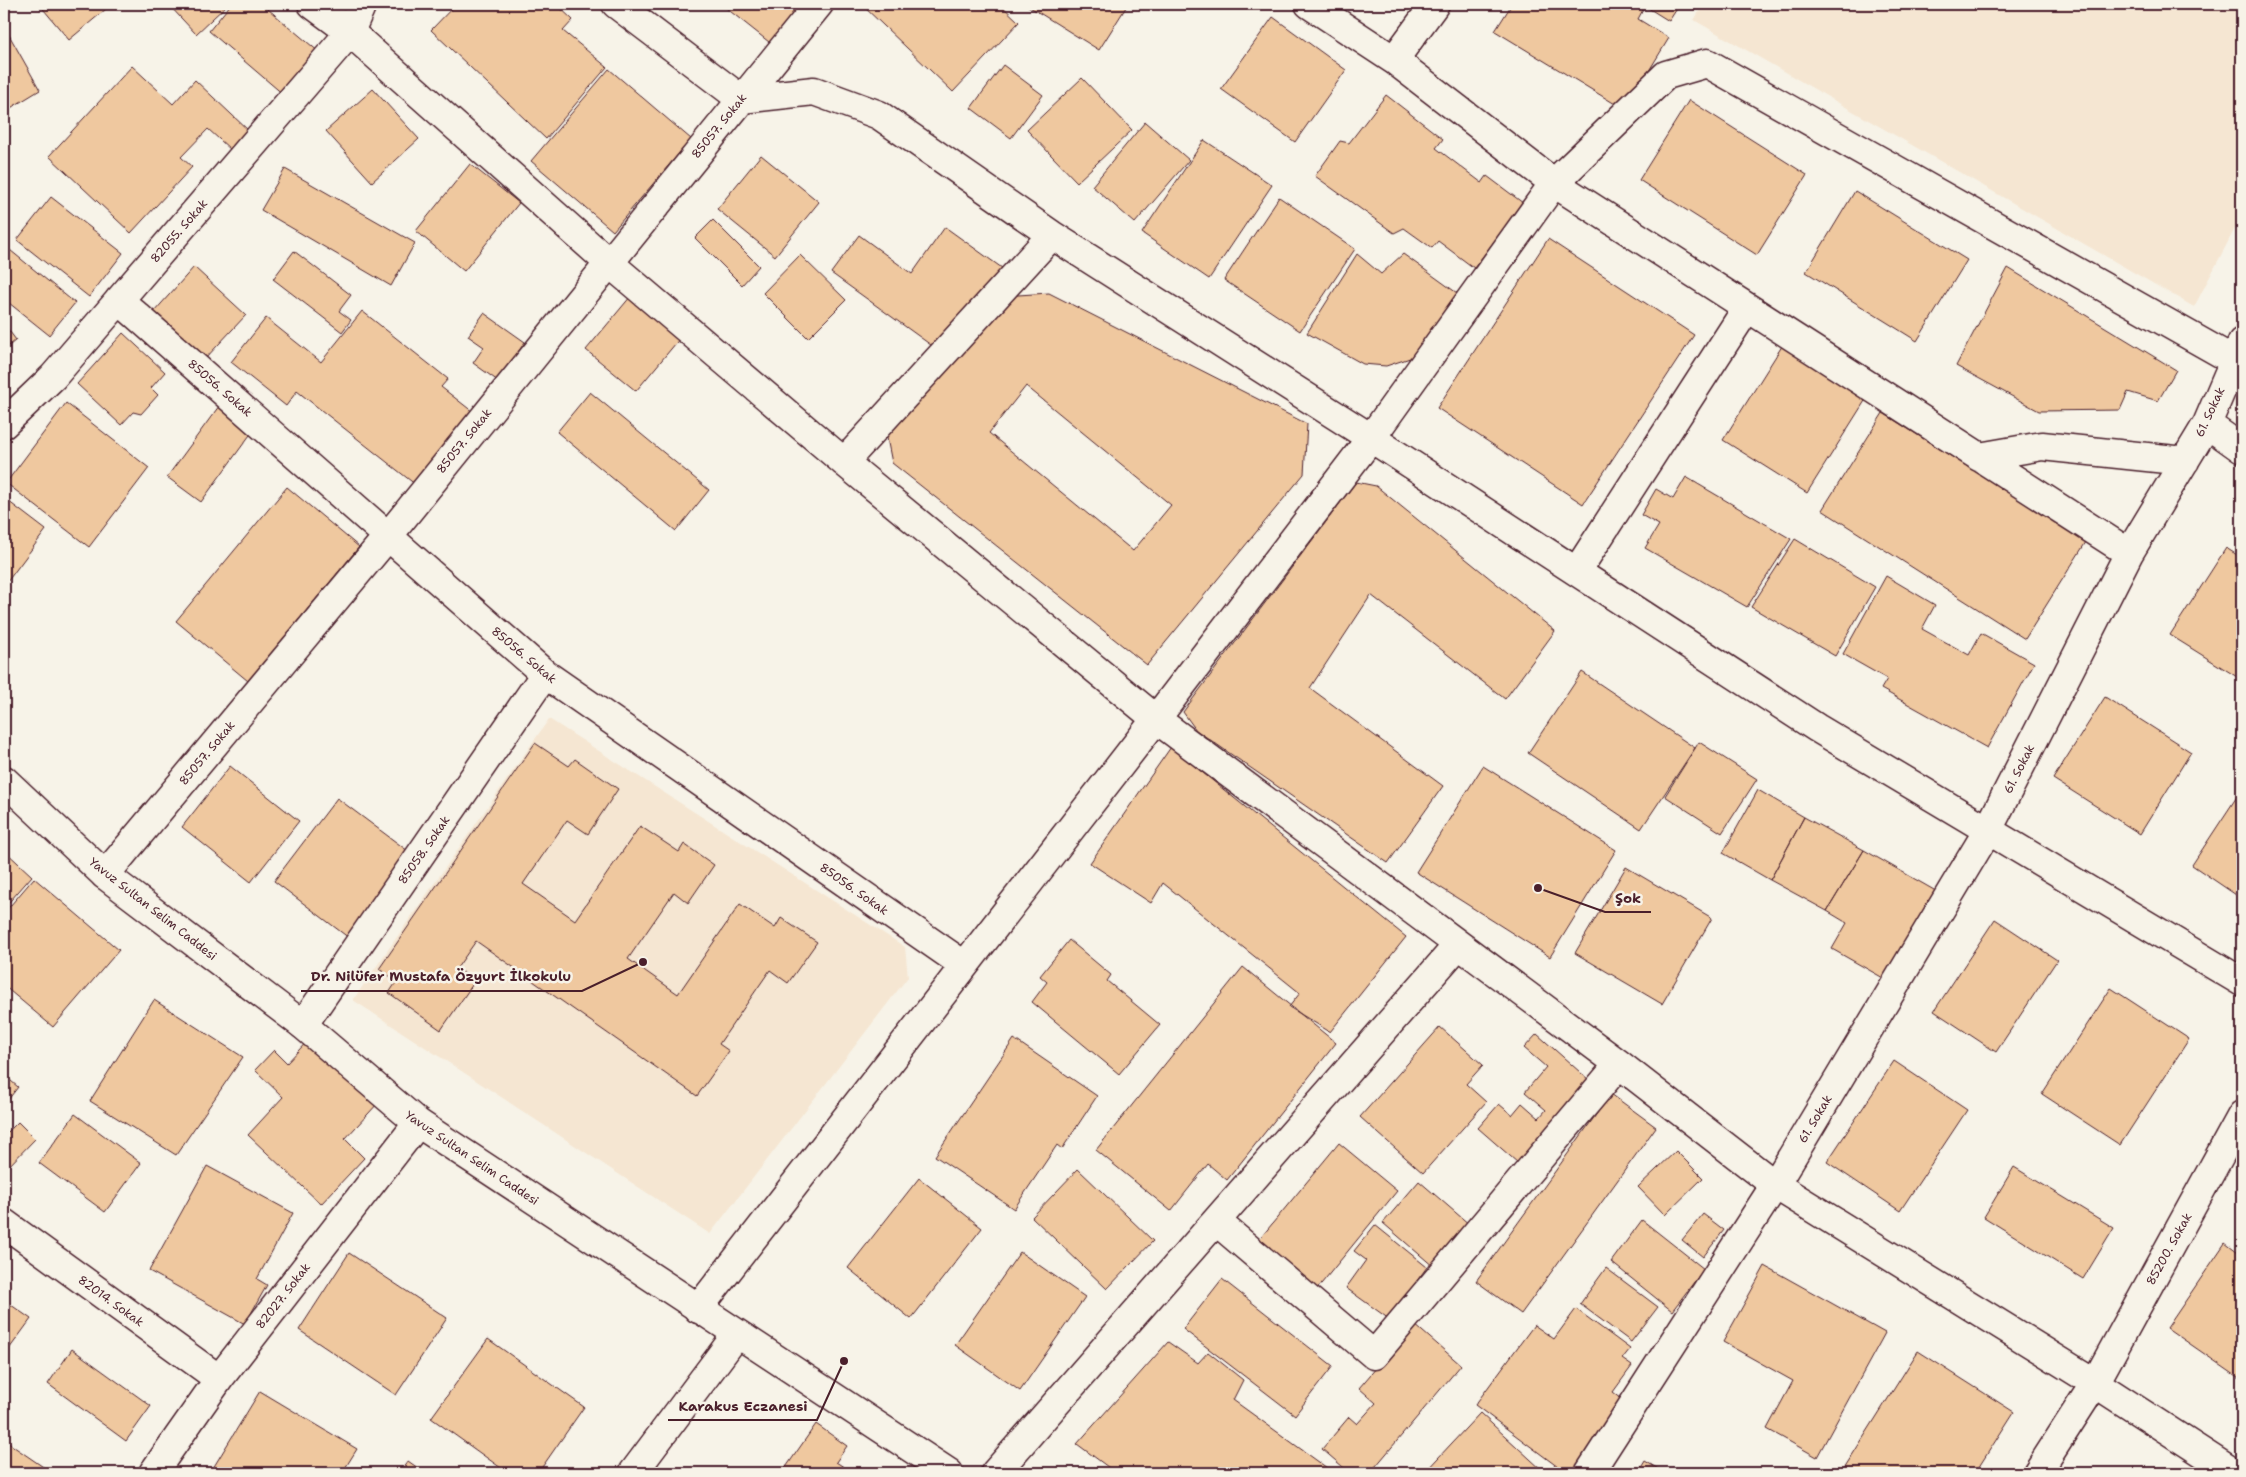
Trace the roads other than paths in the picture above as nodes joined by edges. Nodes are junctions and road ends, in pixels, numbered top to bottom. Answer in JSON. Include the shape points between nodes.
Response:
{"nodes":[{"id":1,"x":312,"y":4,"type":"edge"},
{"id":2,"x":362,"y":4,"type":"edge"},
{"id":3,"x":616,"y":4,"type":"edge"},
{"id":4,"x":819,"y":4,"type":"edge"},
{"id":5,"x":1309,"y":4,"type":"edge"},
{"id":6,"x":1435,"y":4,"type":"edge"},
{"id":7,"x":350,"y":32,"type":"junction"},
{"id":8,"x":1394,"y":60,"type":"junction"},
{"id":9,"x":742,"y":98,"type":"junction"},
{"id":10,"x":1554,"y":182,"type":"junction"},
{"id":11,"x":1052,"y":235,"type":"junction"},
{"id":12,"x":608,"y":262,"type":"junction"},
{"id":13,"x":119,"y":300,"type":"junction"},
{"id":14,"x":1747,"y":308,"type":"junction"},
{"id":15,"x":2238,"y":351,"type":"edge"},
{"id":16,"x":4,"y":424,"type":"edge"},
{"id":17,"x":2207,"y":424,"type":"junction"},
{"id":18,"x":1370,"y":438,"type":"junction"},
{"id":19,"x":2242,"y":449,"type":"edge"},
{"id":20,"x":1979,"y":457,"type":"junction"},
{"id":21,"x":2185,"y":461,"type":"junction"},
{"id":22,"x":844,"y":462,"type":"junction"},
{"id":23,"x":389,"y":535,"type":"junction"},
{"id":24,"x":2129,"y":553,"type":"junction"},
{"id":25,"x":1577,"y":571,"type":"junction"},
{"id":26,"x":544,"y":674,"type":"junction"},
{"id":27,"x":1156,"y":718,"type":"junction"},
{"id":28,"x":4,"y":780,"type":"edge"},
{"id":29,"x":1987,"y":832,"type":"junction"},
{"id":30,"x":106,"y":875,"type":"junction"},
{"id":31,"x":1458,"y":945,"type":"junction"},
{"id":32,"x":964,"y":965,"type":"junction"},
{"id":33,"x":2242,"y":982,"type":"edge"},
{"id":34,"x":304,"y":1025,"type":"junction"},
{"id":35,"x":1619,"y":1064,"type":"junction"},
{"id":36,"x":2242,"y":1115,"type":"edge"},
{"id":37,"x":418,"y":1123,"type":"junction"},
{"id":38,"x":1775,"y":1185,"type":"junction"},
{"id":39,"x":1216,"y":1221,"type":"junction"},
{"id":40,"x":4,"y":1223,"type":"edge"},
{"id":41,"x":698,"y":1309,"type":"junction"},
{"id":42,"x":737,"y":1334,"type":"junction"},
{"id":43,"x":219,"y":1379,"type":"junction"},
{"id":44,"x":2095,"y":1382,"type":"junction"},
{"id":45,"x":153,"y":1473,"type":"edge"},
{"id":46,"x":633,"y":1473,"type":"edge"},
{"id":47,"x":949,"y":1473,"type":"edge"},
{"id":48,"x":995,"y":1473,"type":"edge"},
{"id":49,"x":1589,"y":1473,"type":"edge"},
{"id":50,"x":2037,"y":1473,"type":"edge"},
{"id":51,"x":2234,"y":1473,"type":"edge"}],
"edges":[{"from":1,"to":7,"type":"street"},
{"from":2,"to":7,"type":"street","name":"82055. Sokak"},
{"from":3,"to":9,"type":"street"},
{"from":4,"to":9,"type":"street","name":"85057. Sokak"},
{"from":5,"to":8,"type":"street"},
{"from":6,"to":8,"type":"street"},
{"from":7,"to":12,"type":"street"},
{"from":7,"to":13,"type":"street","name":"82055. Sokak"},
{"from":8,"to":10,"type":"street"},
{"from":9,"to":11,"type":"street","via":[[814,91],[879,116]]},
{"from":9,"to":12,"type":"street","name":"85057. Sokak"},
{"from":10,"to":14,"type":"street"},
{"from":10,"to":15,"type":"street","via":[[1666,75],[1707,63]]},
{"from":10,"to":18,"type":"street"},
{"from":11,"to":18,"type":"street"},
{"from":11,"to":22,"type":"street"},
{"from":12,"to":22,"type":"street"},
{"from":12,"to":23,"type":"street","name":"85057. Sokak"},
{"from":13,"to":16,"type":"street","name":"82055. Sokak","via":[[52,377]]},
{"from":13,"to":23,"type":"street","name":"85056. Sokak"},
{"from":14,"to":20,"type":"street"},
{"from":14,"to":25,"type":"street"},
{"from":15,"to":17,"type":"street","name":"61. Sokak"},
{"from":17,"to":19,"type":"street"},
{"from":17,"to":21,"type":"street","name":"61. Sokak"},
{"from":18,"to":25,"type":"street"},
{"from":18,"to":27,"type":"street"},
{"from":20,"to":21,"type":"street","via":[[2042,446]]},
{"from":20,"to":24,"type":"street"},
{"from":21,"to":24,"type":"street","name":"61. Sokak"},
{"from":22,"to":27,"type":"street"},
{"from":23,"to":26,"type":"street","name":"85056. Sokak"},
{"from":23,"to":30,"type":"street","name":"85057. Sokak"},
{"from":24,"to":29,"type":"street","name":"61. Sokak"},
{"from":25,"to":29,"type":"street","via":[[1817,728]]},
{"from":26,"to":32,"type":"street","name":"85056. Sokak"},
{"from":26,"to":34,"type":"street","name":"85058. Sokak"},
{"from":27,"to":31,"type":"street"},
{"from":27,"to":32,"type":"street"},
{"from":28,"to":30,"type":"street","name":"Yavuz Sultan Selim Caddesi"},
{"from":29,"to":33,"type":"street"},
{"from":29,"to":38,"type":"street","name":"61. Sokak"},
{"from":30,"to":34,"type":"street","name":"Yavuz Sultan Selim Caddesi"},
{"from":31,"to":35,"type":"street"},
{"from":31,"to":39,"type":"street"},
{"from":32,"to":41,"type":"street"},
{"from":34,"to":37,"type":"street","name":"Yavuz Sultan Selim Caddesi"},
{"from":35,"to":38,"type":"street"},
{"from":35,"to":39,"type":"street","via":[[1374,1355]]},
{"from":36,"to":44,"type":"street","name":"85200. Sokak"},
{"from":37,"to":41,"type":"street","name":"Yavuz Sultan Selim Caddesi"},
{"from":37,"to":43,"type":"street","name":"82027. Sokak"},
{"from":38,"to":44,"type":"street"},
{"from":38,"to":49,"type":"street","name":"61. Sokak"},
{"from":39,"to":48,"type":"street"},
{"from":40,"to":43,"type":"street","name":"82014. Sokak"},
{"from":41,"to":42,"type":"street","name":"Yavuz Sultan Selim Caddesi"},
{"from":42,"to":46,"type":"street"},
{"from":42,"to":47,"type":"street","name":"Yavuz Sultan Selim Caddesi"},
{"from":43,"to":45,"type":"street","name":"82027. Sokak"},
{"from":44,"to":50,"type":"street","name":"85200. Sokak"},
{"from":44,"to":51,"type":"street"}]}
